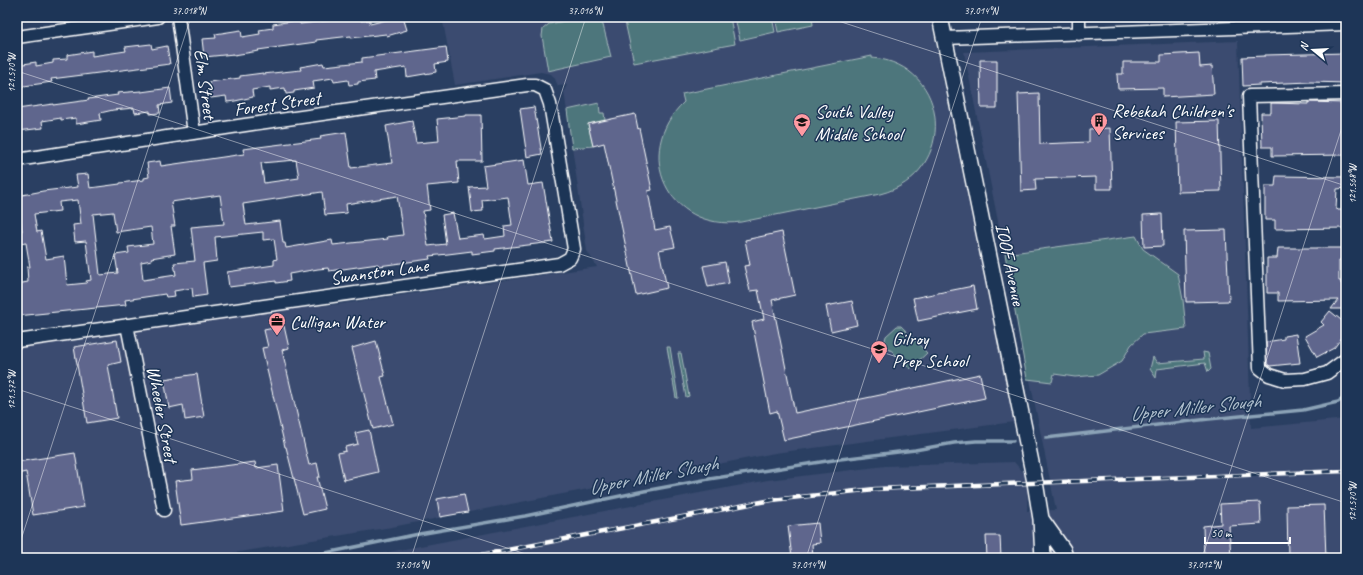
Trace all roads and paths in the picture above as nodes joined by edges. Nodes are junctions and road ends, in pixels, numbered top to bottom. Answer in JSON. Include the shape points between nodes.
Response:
{"nodes":[{"id":1,"x":158,"y":17,"type":"edge"},
{"id":2,"x":178,"y":17,"type":"edge"},
{"id":3,"x":940,"y":17,"type":"edge"},
{"id":4,"x":1079,"y":17,"type":"edge"},
{"id":5,"x":1244,"y":22,"type":"edge"},
{"id":6,"x":1346,"y":24,"type":"edge"},
{"id":7,"x":1079,"y":34,"type":"junction"},
{"id":8,"x":17,"y":37,"type":"edge"},
{"id":9,"x":944,"y":38,"type":"junction"},
{"id":10,"x":542,"y":88,"type":"joint"},
{"id":11,"x":1346,"y":94,"type":"edge"},
{"id":12,"x":194,"y":133,"type":"junction"},
{"id":13,"x":17,"y":160,"type":"edge"},
{"id":14,"x":127,"y":325,"type":"junction"},
{"id":15,"x":17,"y":340,"type":"edge"},
{"id":16,"x":1346,"y":359,"type":"edge"},
{"id":17,"x":164,"y":510,"type":"dead end"},
{"id":18,"x":1041,"y":519,"type":"junction"},
{"id":19,"x":1043,"y":558,"type":"edge"},
{"id":20,"x":1065,"y":558,"type":"edge"}],
"edges":[{"from":1,"to":8,"type":"street"},
{"from":2,"to":12,"type":"street","name":"Elm Street"},
{"from":3,"to":9,"type":"street","name":"IOOF Avenue"},
{"from":4,"to":7,"type":"street"},
{"from":5,"to":6,"type":"street"},
{"from":5,"to":7,"type":"street"},
{"from":7,"to":9,"type":"street"},
{"from":9,"to":18,"type":"street","name":"IOOF Avenue"},
{"from":10,"to":12,"type":"street","name":"Forest Street","via":[[527,85]]},
{"from":10,"to":14,"type":"street","name":"Swanston Lane","via":[[550,104],[574,248],[570,258],[559,264]]},
{"from":11,"to":16,"type":"street","via":[[1249,96],[1260,368],[1269,375],[1285,380],[1305,379],[1327,373]]},
{"from":12,"to":13,"type":"street","name":"Forest Street"},
{"from":14,"to":15,"type":"street","name":"Swanston Lane"},
{"from":14,"to":17,"type":"street","name":"Wheeler Street"},
{"from":18,"to":19,"type":"street","name":"IOOF Avenue"},
{"from":18,"to":20,"type":"street","name":"IOOF Avenue","via":[[1063,550]]}]}
